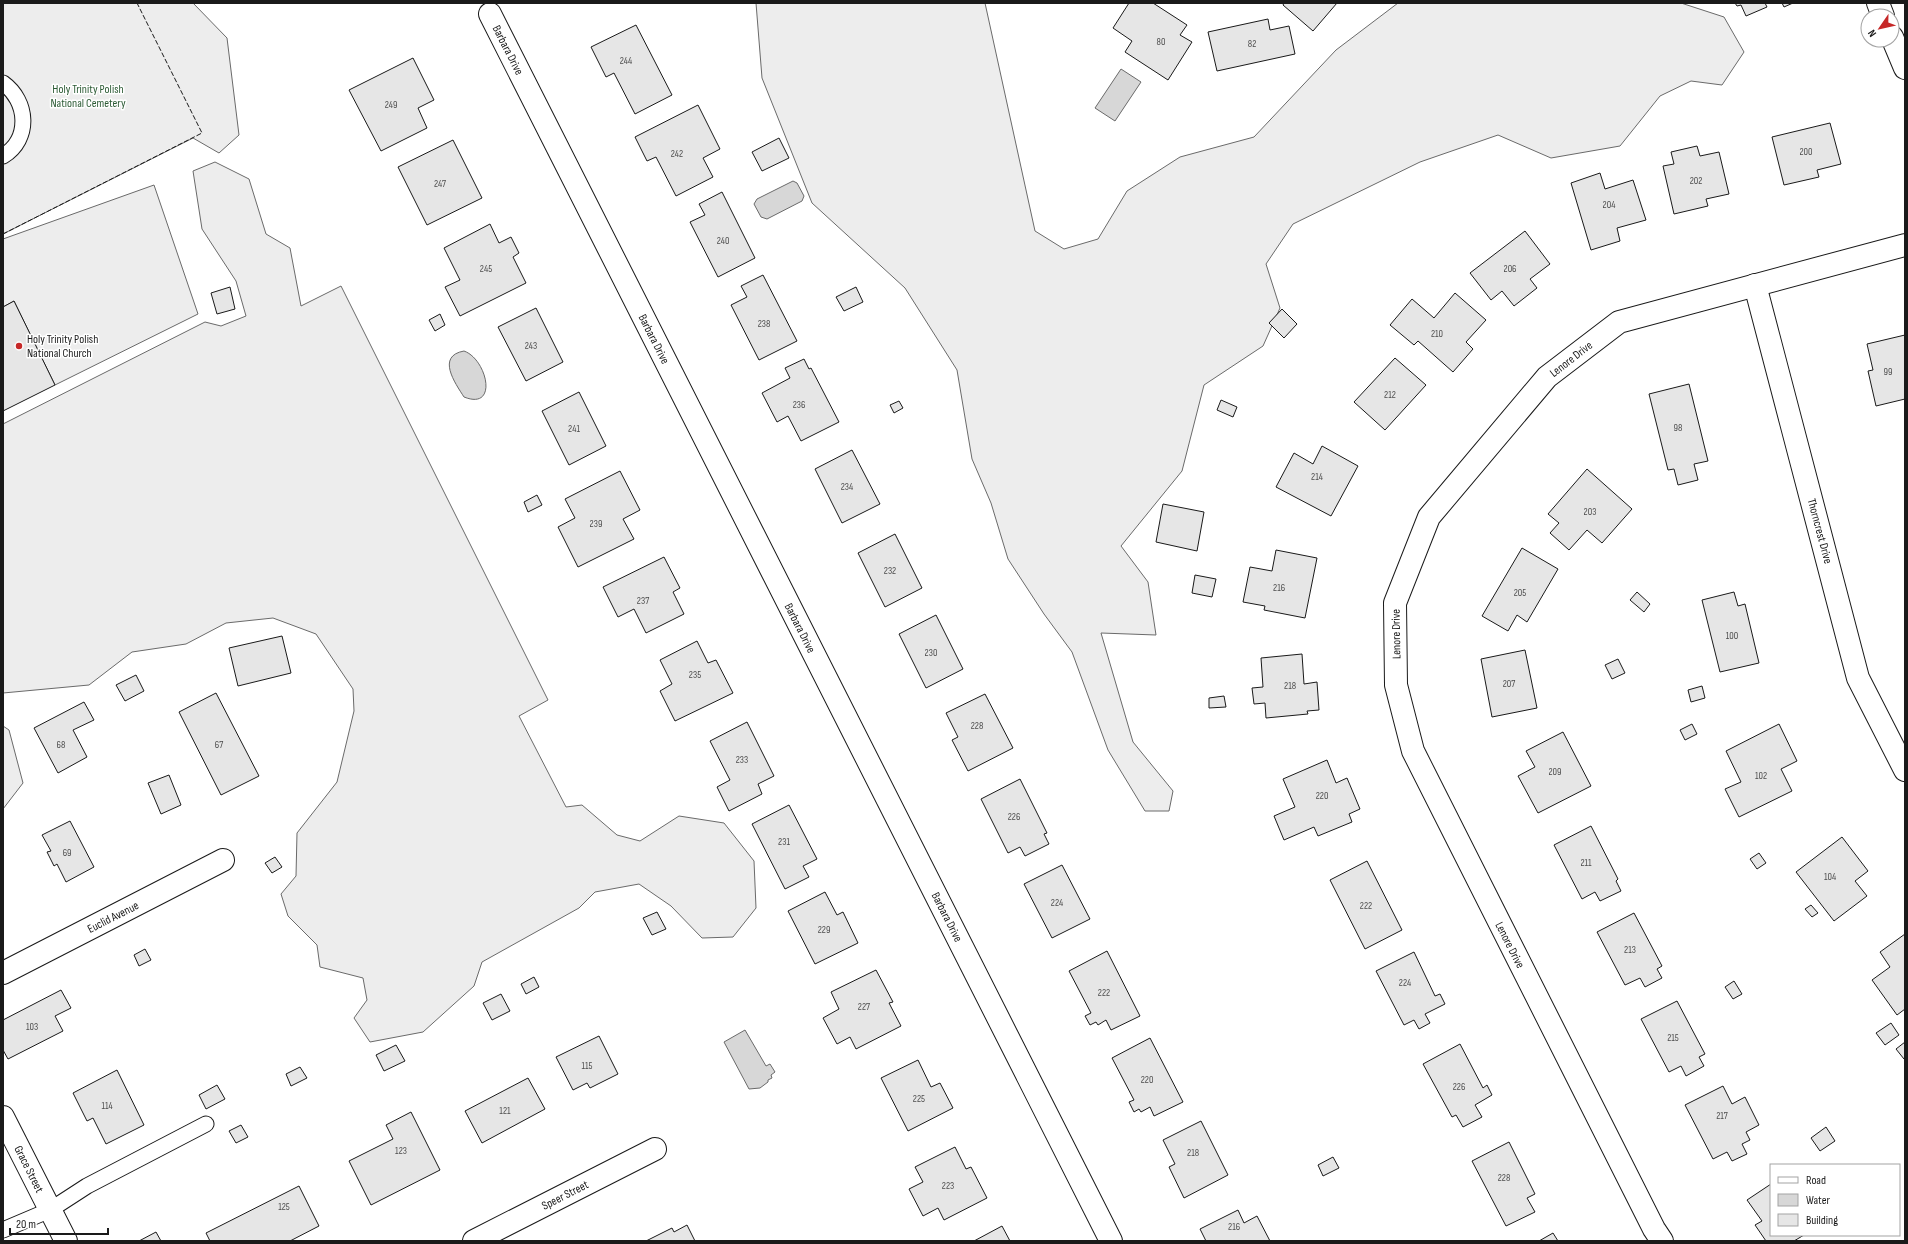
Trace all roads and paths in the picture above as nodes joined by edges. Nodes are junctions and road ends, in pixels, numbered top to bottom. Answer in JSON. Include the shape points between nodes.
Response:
{"nodes":[{"id":1,"x":490,"y":14,"type":"dead end"},
{"id":2,"x":1897,"y":48,"type":"edge"},
{"id":3,"x":1905,"y":68,"type":"edge"},
{"id":4,"x":3,"y":83,"type":"edge"},
{"id":5,"x":3,"y":156,"type":"edge"},
{"id":6,"x":1905,"y":245,"type":"edge"},
{"id":7,"x":1755,"y":285,"type":"junction"},
{"id":8,"x":1905,"y":770,"type":"edge"},
{"id":9,"x":222,"y":860,"type":"dead end"},
{"id":10,"x":3,"y":973,"type":"edge"},
{"id":11,"x":3,"y":1118,"type":"edge"},
{"id":12,"x":206,"y":1124,"type":"dead end"},
{"id":13,"x":655,"y":1149,"type":"dead end"},
{"id":14,"x":50,"y":1210,"type":"junction"},
{"id":15,"x":3,"y":1230,"type":"edge"},
{"id":16,"x":66,"y":1241,"type":"edge"},
{"id":17,"x":474,"y":1241,"type":"edge"},
{"id":18,"x":1111,"y":1241,"type":"edge"},
{"id":19,"x":1662,"y":1241,"type":"edge"}],
"edges":[{"from":1,"to":18,"type":"street","name":"Barbara Drive"},
{"from":2,"to":3,"type":"street"},
{"from":4,"to":5,"type":"lane","via":[[18,100],[24,117],[21,135]]},
{"from":6,"to":7,"type":"street","name":"Lenore Drive"},
{"from":7,"to":8,"type":"street","name":"Thorncrest Drive","via":[[1858,678]]},
{"from":7,"to":19,"type":"street","name":"Lenore Drive","via":[[1619,322],[1548,377],[1429,517],[1395,603],[1396,685],[1413,751]]},
{"from":9,"to":10,"type":"street","name":"Euclid Avenue"},
{"from":11,"to":14,"type":"street","name":"Grace Street"},
{"from":12,"to":14,"type":"lane","via":[[87,1186]]},
{"from":13,"to":17,"type":"street","name":"Speer Street"},
{"from":14,"to":15,"type":"lane"},
{"from":14,"to":16,"type":"street","name":"Grace Street"}]}
